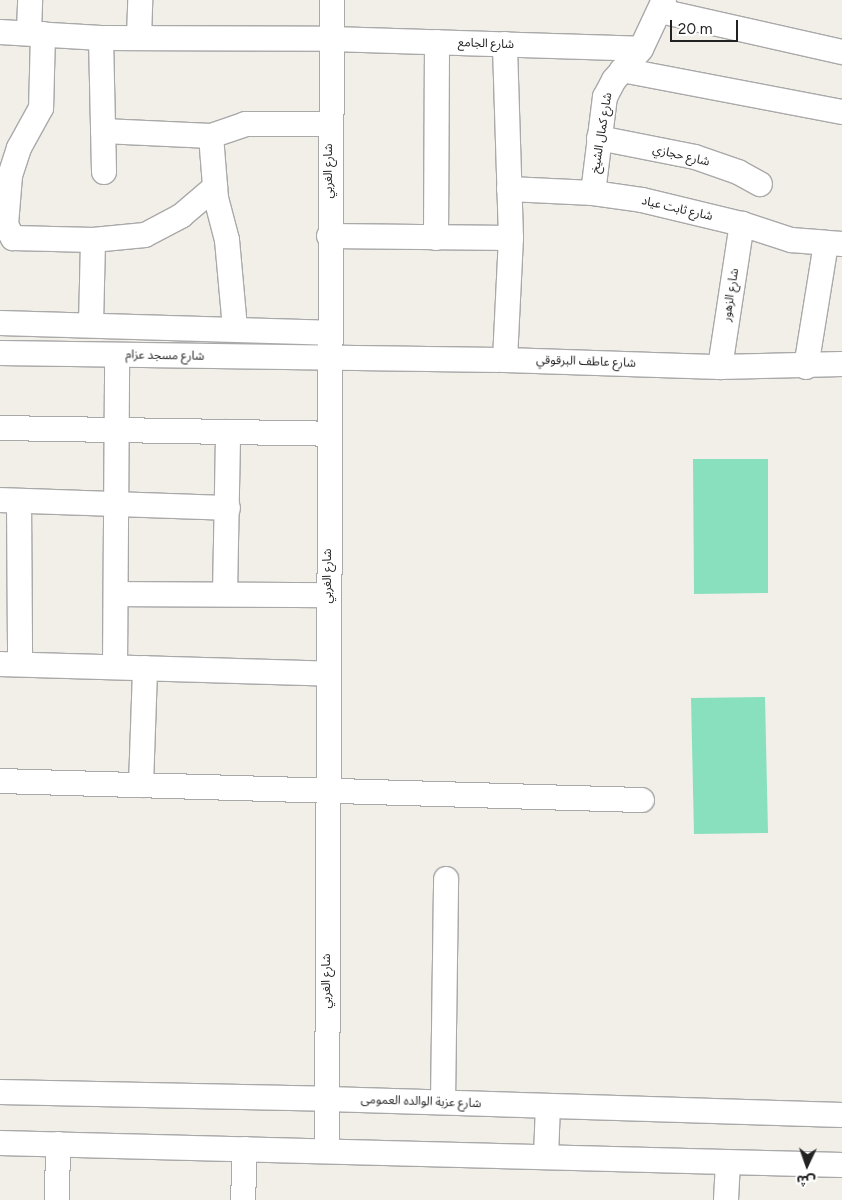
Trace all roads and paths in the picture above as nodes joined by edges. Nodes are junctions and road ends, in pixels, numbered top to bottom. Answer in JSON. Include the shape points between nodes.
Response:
{"nodes":[{"id":1,"x":30,"y":0,"type":"edge"},
{"id":2,"x":140,"y":0,"type":"edge"},
{"id":3,"x":332,"y":0,"type":"edge"},
{"id":4,"x":662,"y":5,"type":"edge"},
{"id":5,"x":0,"y":32,"type":"edge"},
{"id":6,"x":36,"y":33,"type":"junction"},
{"id":7,"x":101,"y":38,"type":"junction"},
{"id":8,"x":138,"y":38,"type":"junction"},
{"id":9,"x":331,"y":39,"type":"junction"},
{"id":10,"x":437,"y":42,"type":"junction"},
{"id":11,"x":505,"y":44,"type":"junction"},
{"id":12,"x":641,"y":49,"type":"junction"},
{"id":13,"x":842,"y":52,"type":"edge"},
{"id":14,"x":622,"y":70,"type":"junction"},
{"id":15,"x":842,"y":112,"type":"edge"},
{"id":16,"x":330,"y":124,"type":"junction"},
{"id":17,"x":103,"y":131,"type":"junction"},
{"id":18,"x":211,"y":136,"type":"junction"},
{"id":19,"x":599,"y":138,"type":"junction"},
{"id":20,"x":6,"y":165,"type":"edge"},
{"id":21,"x":104,"y":172,"type":"dead end"},
{"id":22,"x":760,"y":184,"type":"dead end"},
{"id":23,"x":215,"y":187,"type":"junction"},
{"id":24,"x":509,"y":189,"type":"junction"},
{"id":25,"x":593,"y":193,"type":"junction"},
{"id":26,"x":742,"y":224,"type":"junction"},
{"id":27,"x":329,"y":236,"type":"junction"},
{"id":28,"x":436,"y":238,"type":"junction"},
{"id":29,"x":511,"y":238,"type":"junction"},
{"id":30,"x":93,"y":240,"type":"junction"},
{"id":31,"x":838,"y":244,"type":"edge"},
{"id":32,"x":0,"y":323,"type":"edge"},
{"id":33,"x":91,"y":324,"type":"junction"},
{"id":34,"x":235,"y":328,"type":"junction"},
{"id":35,"x":329,"y":333,"type":"junction"},
{"id":36,"x":0,"y":353,"type":"edge"},
{"id":37,"x":117,"y":355,"type":"junction"},
{"id":38,"x":329,"y":356,"type":"junction"},
{"id":39,"x":505,"y":360,"type":"junction"},
{"id":40,"x":842,"y":364,"type":"edge"},
{"id":41,"x":720,"y":367,"type":"junction"},
{"id":42,"x":806,"y":367,"type":"junction"},
{"id":43,"x":0,"y":428,"type":"edge"},
{"id":44,"x":117,"y":430,"type":"junction"},
{"id":45,"x":228,"y":432,"type":"junction"},
{"id":46,"x":329,"y":434,"type":"junction"},
{"id":47,"x":10,"y":500,"type":"edge"},
{"id":48,"x":116,"y":505,"type":"junction"},
{"id":49,"x":228,"y":508,"type":"junction"},
{"id":50,"x":116,"y":594,"type":"junction"},
{"id":51,"x":225,"y":594,"type":"junction"},
{"id":52,"x":328,"y":595,"type":"junction"},
{"id":53,"x":10,"y":664,"type":"edge"},
{"id":54,"x":115,"y":668,"type":"junction"},
{"id":55,"x":145,"y":668,"type":"junction"},
{"id":56,"x":328,"y":674,"type":"junction"},
{"id":57,"x":0,"y":781,"type":"edge"},
{"id":58,"x":141,"y":785,"type":"junction"},
{"id":59,"x":328,"y":793,"type":"junction"},
{"id":60,"x":642,"y":800,"type":"dead end"},
{"id":61,"x":446,"y":878,"type":"dead end"},
{"id":62,"x":0,"y":1092,"type":"edge"},
{"id":63,"x":327,"y":1098,"type":"junction"},
{"id":64,"x":443,"y":1102,"type":"junction"},
{"id":65,"x":548,"y":1106,"type":"junction"},
{"id":66,"x":842,"y":1116,"type":"edge"},
{"id":67,"x":0,"y":1143,"type":"edge"},
{"id":68,"x":58,"y":1144,"type":"junction"},
{"id":69,"x":245,"y":1149,"type":"junction"},
{"id":70,"x":327,"y":1151,"type":"junction"},
{"id":71,"x":546,"y":1157,"type":"junction"},
{"id":72,"x":728,"y":1162,"type":"junction"},
{"id":73,"x":842,"y":1165,"type":"edge"},
{"id":74,"x":57,"y":1200,"type":"edge"},
{"id":75,"x":243,"y":1200,"type":"edge"},
{"id":76,"x":726,"y":1200,"type":"edge"}],
"edges":[{"from":1,"to":6,"type":"street"},
{"from":2,"to":8,"type":"street"},
{"from":3,"to":9,"type":"street","name":"شارع الغربي"},
{"from":4,"to":12,"type":"street","name":"شارع كمال الشيخ"},
{"from":4,"to":13,"type":"street"},
{"from":5,"to":6,"type":"street","name":"شارع الجامع"},
{"from":6,"to":7,"type":"street","name":"شارع الجامع"},
{"from":6,"to":20,"type":"street","via":[[41,108]]},
{"from":7,"to":8,"type":"street","name":"شارع الجامع"},
{"from":7,"to":17,"type":"street"},
{"from":8,"to":9,"type":"street","name":"شارع الجامع"},
{"from":9,"to":10,"type":"street","name":"شارع الجامع"},
{"from":9,"to":16,"type":"street","name":"شارع الغربي"},
{"from":10,"to":11,"type":"street","name":"شارع الجامع"},
{"from":10,"to":28,"type":"street"},
{"from":11,"to":12,"type":"street","name":"شارع الجامع"},
{"from":11,"to":24,"type":"street"},
{"from":12,"to":14,"type":"street","name":"شارع كمال الشيخ"},
{"from":14,"to":15,"type":"street"},
{"from":14,"to":19,"type":"street","name":"شارع كمال الشيخ","via":[[605,97]]},
{"from":16,"to":18,"type":"street","via":[[245,124]]},
{"from":16,"to":27,"type":"street","name":"شارع الغربي"},
{"from":17,"to":18,"type":"street"},
{"from":17,"to":21,"type":"street"},
{"from":18,"to":23,"type":"street"},
{"from":19,"to":22,"type":"street","name":"شارع حجازي","via":[[695,157],[738,172]]},
{"from":19,"to":25,"type":"street","name":"شارع كمال الشيخ"},
{"from":20,"to":30,"type":"street","via":[[6,225],[13,238]]},
{"from":23,"to":30,"type":"street","via":[[164,227],[125,239]]},
{"from":23,"to":34,"type":"street","via":[[227,240]]},
{"from":24,"to":25,"type":"street","name":"شارع ثابت عياد"},
{"from":24,"to":29,"type":"street"},
{"from":25,"to":26,"type":"street","name":"شارع ثابت عياد"},
{"from":26,"to":31,"type":"street","name":"شارع ثابت عياد","via":[[791,240]]},
{"from":26,"to":41,"type":"street","name":"شارع الزهور"},
{"from":27,"to":28,"type":"street"},
{"from":27,"to":35,"type":"street","name":"شارع الغربي"},
{"from":28,"to":29,"type":"street"},
{"from":29,"to":39,"type":"street"},
{"from":30,"to":33,"type":"street"},
{"from":31,"to":42,"type":"street"},
{"from":32,"to":33,"type":"street"},
{"from":33,"to":34,"type":"street"},
{"from":34,"to":35,"type":"street"},
{"from":35,"to":38,"type":"street","name":"شارع الغربي"},
{"from":36,"to":37,"type":"street","name":"شارع مسجد عزام"},
{"from":37,"to":38,"type":"street","name":"شارع مسجد عزام"},
{"from":37,"to":44,"type":"street"},
{"from":38,"to":39,"type":"street","name":"شارع عاطف البرقوقي"},
{"from":38,"to":46,"type":"street","name":"شارع الغربي"},
{"from":39,"to":41,"type":"street","name":"شارع عاطف البرقوقي"},
{"from":40,"to":42,"type":"street","name":"شارع عاطف البرقوقي"},
{"from":41,"to":42,"type":"street","name":"شارع عاطف البرقوقي"},
{"from":43,"to":44,"type":"street"},
{"from":44,"to":45,"type":"street"},
{"from":44,"to":48,"type":"street"},
{"from":45,"to":46,"type":"street"},
{"from":45,"to":49,"type":"street"},
{"from":46,"to":52,"type":"street","name":"شارع الغربي"},
{"from":47,"to":48,"type":"street"},
{"from":47,"to":53,"type":"street"},
{"from":48,"to":49,"type":"street"},
{"from":48,"to":50,"type":"street"},
{"from":49,"to":51,"type":"street"},
{"from":50,"to":51,"type":"street"},
{"from":50,"to":54,"type":"street"},
{"from":51,"to":52,"type":"street"},
{"from":52,"to":56,"type":"street","name":"شارع الغربي"},
{"from":53,"to":54,"type":"street"},
{"from":54,"to":55,"type":"street"},
{"from":55,"to":56,"type":"street"},
{"from":55,"to":58,"type":"street"},
{"from":56,"to":59,"type":"street","name":"شارع الغربي"},
{"from":57,"to":58,"type":"street"},
{"from":58,"to":59,"type":"street"},
{"from":59,"to":60,"type":"street"},
{"from":59,"to":63,"type":"street","name":"شارع الغربي"},
{"from":61,"to":64,"type":"street"},
{"from":62,"to":63,"type":"street","name":"شارع عزبة الوالده العمومى"},
{"from":63,"to":64,"type":"street","name":"شارع عزبة الوالده العمومى"},
{"from":63,"to":70,"type":"street","name":"شارع الغربي"},
{"from":64,"to":65,"type":"street","name":"شارع عزبة الوالده العمومى"},
{"from":65,"to":66,"type":"street","name":"شارع عزبة الوالده العمومى"},
{"from":65,"to":71,"type":"street"},
{"from":67,"to":68,"type":"street"},
{"from":68,"to":69,"type":"street"},
{"from":68,"to":74,"type":"street"},
{"from":69,"to":70,"type":"street"},
{"from":69,"to":75,"type":"street"},
{"from":70,"to":71,"type":"street"},
{"from":71,"to":72,"type":"street"},
{"from":72,"to":73,"type":"street"},
{"from":72,"to":76,"type":"street"}]}
